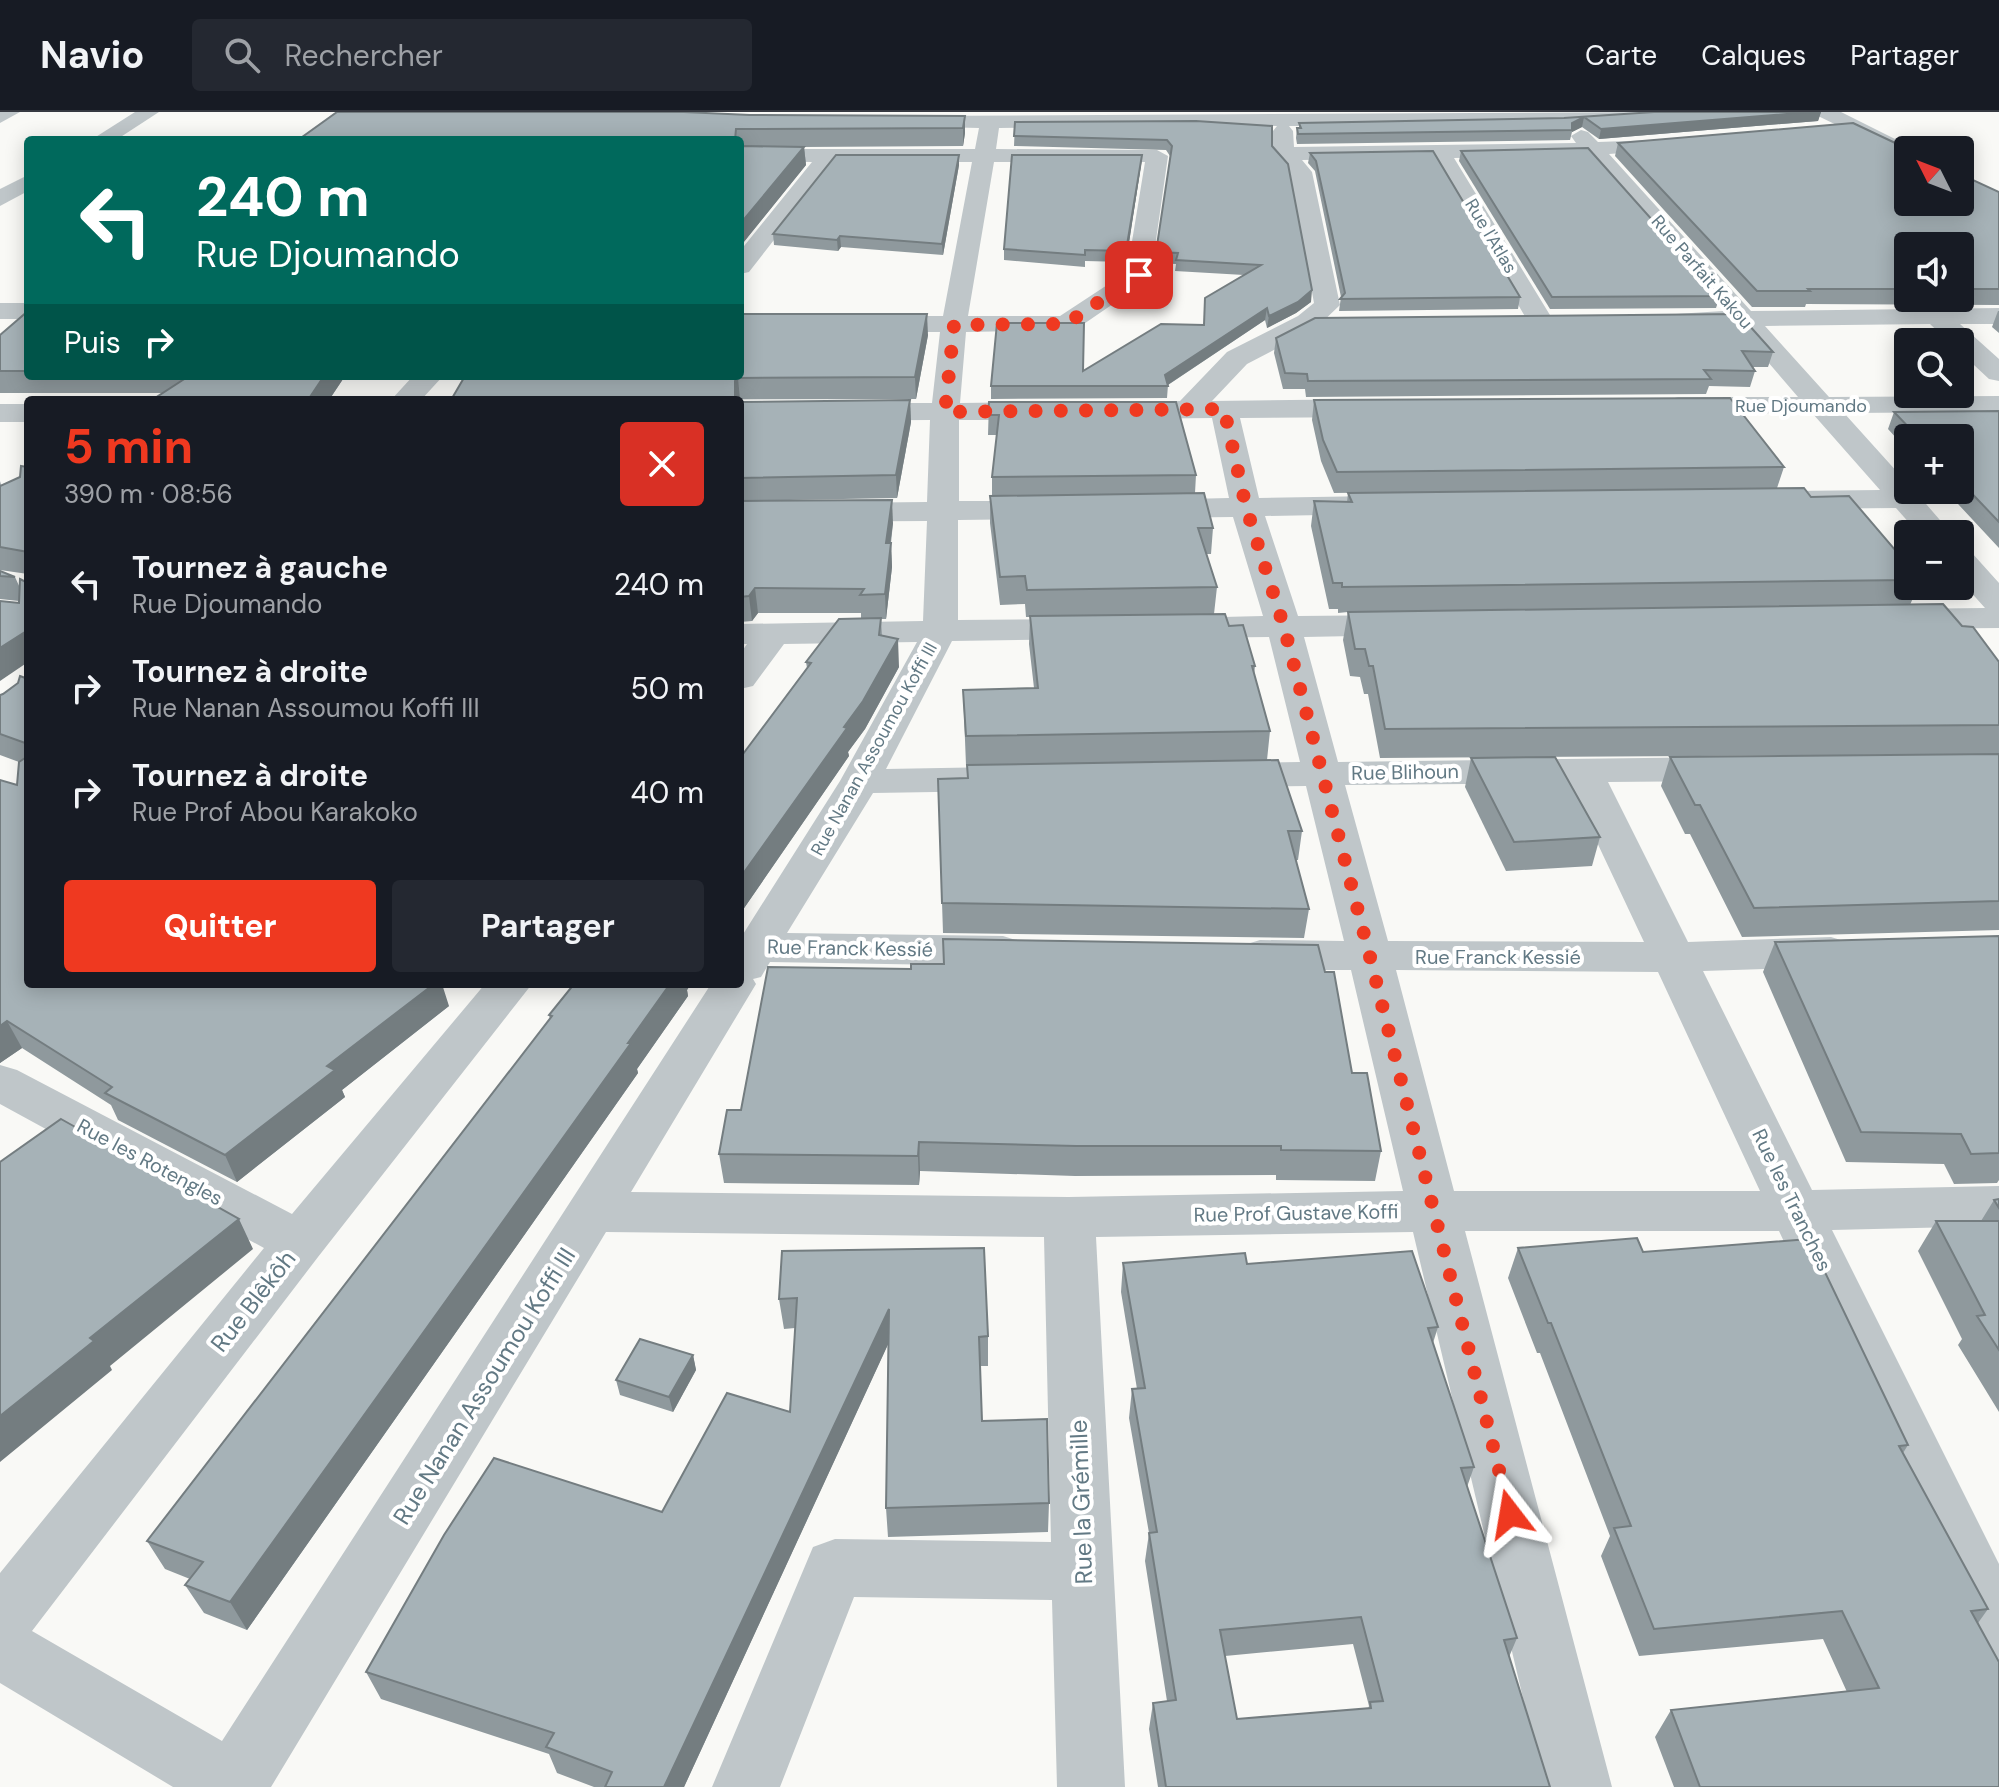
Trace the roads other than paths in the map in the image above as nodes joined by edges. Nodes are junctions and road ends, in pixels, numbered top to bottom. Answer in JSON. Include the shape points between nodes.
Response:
{"nodes":[{"id":1,"x":10,"y":112,"type":"edge"},
{"id":2,"x":149,"y":112,"type":"edge"},
{"id":3,"x":1653,"y":112,"type":"edge"},
{"id":4,"x":1825,"y":112,"type":"edge"},
{"id":5,"x":0,"y":117,"type":"edge"},
{"id":6,"x":1562,"y":119,"type":"junction"},
{"id":7,"x":883,"y":121,"type":"edge"},
{"id":8,"x":1282,"y":121,"type":"junction"},
{"id":9,"x":990,"y":123,"type":"junction"},
{"id":10,"x":1857,"y":127,"type":"junction"},
{"id":11,"x":1811,"y":131,"type":"edge"},
{"id":12,"x":108,"y":136,"type":"edge"},
{"id":13,"x":1703,"y":140,"type":"edge"},
{"id":14,"x":1894,"y":145,"type":"edge"},
{"id":15,"x":1595,"y":149,"type":"junction"},
{"id":16,"x":1441,"y":153,"type":"junction"},
{"id":17,"x":1284,"y":154,"type":"junction"},
{"id":18,"x":744,"y":155,"type":"edge"},
{"id":19,"x":828,"y":156,"type":"junction"},
{"id":20,"x":985,"y":156,"type":"junction"},
{"id":21,"x":24,"y":184,"type":"edge"},
{"id":22,"x":0,"y":199,"type":"edge"},
{"id":23,"x":744,"y":262,"type":"edge"},
{"id":24,"x":0,"y":311,"type":"edge"},
{"id":25,"x":24,"y":311,"type":"edge"},
{"id":26,"x":1936,"y":316,"type":"junction"},
{"id":27,"x":1999,"y":316,"type":"edge"},
{"id":28,"x":1742,"y":319,"type":"junction"},
{"id":29,"x":1509,"y":320,"type":"edge"},
{"id":30,"x":1540,"y":320,"type":"junction"},
{"id":31,"x":1571,"y":320,"type":"edge"},
{"id":32,"x":1665,"y":320,"type":"edge"},
{"id":33,"x":1307,"y":322,"type":"junction"},
{"id":34,"x":1338,"y":322,"type":"edge"},
{"id":35,"x":847,"y":324,"type":"edge"},
{"id":36,"x":954,"y":325,"type":"junction"},
{"id":37,"x":1999,"y":373,"type":"edge"},
{"id":38,"x":425,"y":380,"type":"edge"},
{"id":39,"x":409,"y":396,"type":"edge"},
{"id":40,"x":1999,"y":404,"type":"edge"},
{"id":41,"x":1820,"y":406,"type":"junction"},
{"id":42,"x":1648,"y":407,"type":"edge"},
{"id":43,"x":1397,"y":408,"type":"edge"},
{"id":44,"x":1206,"y":409,"type":"junction"},
{"id":45,"x":744,"y":412,"type":"edge"},
{"id":46,"x":945,"y":412,"type":"junction"},
{"id":47,"x":0,"y":413,"type":"edge"},
{"id":48,"x":24,"y":413,"type":"edge"},
{"id":49,"x":1894,"y":488,"type":"edge"},
{"id":50,"x":1894,"y":499,"type":"edge"},
{"id":51,"x":1763,"y":500,"type":"edge"},
{"id":52,"x":1909,"y":504,"type":"edge"},
{"id":53,"x":1403,"y":505,"type":"edge"},
{"id":54,"x":1246,"y":507,"type":"junction"},
{"id":55,"x":1119,"y":509,"type":"edge"},
{"id":56,"x":1087,"y":510,"type":"edge"},
{"id":57,"x":944,"y":512,"type":"junction"},
{"id":58,"x":744,"y":513,"type":"edge"},
{"id":59,"x":1923,"y":520,"type":"edge"},
{"id":60,"x":1974,"y":575,"type":"edge"},
{"id":61,"x":1999,"y":603,"type":"edge"},
{"id":62,"x":1999,"y":618,"type":"edge"},
{"id":63,"x":1856,"y":619,"type":"edge"},
{"id":64,"x":1443,"y":625,"type":"edge"},
{"id":65,"x":1284,"y":627,"type":"junction"},
{"id":66,"x":940,"y":631,"type":"junction"},
{"id":67,"x":756,"y":634,"type":"edge"},
{"id":68,"x":744,"y":667,"type":"edge"},
{"id":69,"x":1759,"y":769,"type":"edge"},
{"id":70,"x":1583,"y":770,"type":"junction"},
{"id":71,"x":1322,"y":773,"type":"junction"},
{"id":72,"x":1194,"y":775,"type":"edge"},
{"id":73,"x":1035,"y":778,"type":"edge"},
{"id":74,"x":860,"y":781,"type":"junction"},
{"id":75,"x":1876,"y":951,"type":"edge"},
{"id":76,"x":1040,"y":952,"type":"edge"},
{"id":77,"x":1213,"y":954,"type":"edge"},
{"id":78,"x":1370,"y":957,"type":"junction"},
{"id":79,"x":1675,"y":957,"type":"junction"},
{"id":80,"x":744,"y":969,"type":"edge"},
{"id":81,"x":495,"y":988,"type":"edge"},
{"id":82,"x":732,"y":988,"type":"edge"},
{"id":83,"x":0,"y":1082,"type":"edge"},
{"id":84,"x":1999,"y":1206,"type":"edge"},
{"id":85,"x":1435,"y":1211,"type":"junction"},
{"id":86,"x":1797,"y":1211,"type":"junction"},
{"id":87,"x":593,"y":1212,"type":"junction"},
{"id":88,"x":1069,"y":1217,"type":"junction"},
{"id":89,"x":299,"y":1242,"type":"junction"},
{"id":90,"x":1084,"y":1571,"type":"junction"},
{"id":91,"x":0,"y":1622,"type":"edge"},
{"id":92,"x":1999,"y":1631,"type":"edge"},
{"id":93,"x":0,"y":1647,"type":"edge"},
{"id":94,"x":234,"y":1786,"type":"edge"},
{"id":95,"x":746,"y":1787,"type":"edge"},
{"id":96,"x":1091,"y":1787,"type":"edge"},
{"id":97,"x":1578,"y":1787,"type":"edge"}],
"edges":[{"from":1,"to":5,"type":"street"},
{"from":2,"to":12,"type":"street"},
{"from":3,"to":6,"type":"street"},
{"from":4,"to":10,"type":"street"},
{"from":6,"to":8,"type":"street"},
{"from":6,"to":15,"type":"street","name":"Rue Parfait Kakou"},
{"from":7,"to":9,"type":"street"},
{"from":8,"to":9,"type":"street"},
{"from":8,"to":17,"type":"street"},
{"from":9,"to":20,"type":"street","name":"Rue Nanan Assoumou Koffi III"},
{"from":10,"to":11,"type":"street"},
{"from":10,"to":14,"type":"street"},
{"from":13,"to":15,"type":"street"},
{"from":15,"to":16,"type":"street"},
{"from":15,"to":28,"type":"street","name":"Rue Parfait Kakou"},
{"from":16,"to":17,"type":"street"},
{"from":16,"to":30,"type":"street","name":"Rue l'Atlas"},
{"from":17,"to":33,"type":"street","via":[[1301,172],[1327,305]]},
{"from":18,"to":19,"type":"street"},
{"from":19,"to":20,"type":"street"},
{"from":19,"to":23,"type":"street"},
{"from":20,"to":36,"type":"street","name":"Rue Nanan Assoumou Koffi III"},
{"from":20,"to":36,"type":"street","via":[[1157,156],[1139,275],[1066,324]]},
{"from":21,"to":22,"type":"street"},
{"from":24,"to":25,"type":"street"},
{"from":26,"to":27,"type":"street"},
{"from":26,"to":28,"type":"street"},
{"from":26,"to":37,"type":"street"},
{"from":28,"to":32,"type":"street"},
{"from":28,"to":41,"type":"street","name":"Rue Parfait Kakou"},
{"from":29,"to":30,"type":"street"},
{"from":30,"to":31,"type":"street"},
{"from":33,"to":34,"type":"street"},
{"from":33,"to":44,"type":"street","via":[[1237,358]]},
{"from":35,"to":36,"type":"street"},
{"from":36,"to":46,"type":"street","name":"Rue Nanan Assoumou Koffi III"},
{"from":38,"to":39,"type":"street"},
{"from":40,"to":41,"type":"street","name":"Rue Djoumando"},
{"from":41,"to":42,"type":"street","name":"Rue Djoumando"},
{"from":41,"to":49,"type":"street","name":"Rue Parfait Kakou"},
{"from":43,"to":44,"type":"street"},
{"from":44,"to":46,"type":"street"},
{"from":44,"to":54,"type":"street"},
{"from":45,"to":46,"type":"street"},
{"from":46,"to":57,"type":"street","name":"Rue Nanan Assoumou Koffi III"},
{"from":47,"to":48,"type":"street"},
{"from":50,"to":51,"type":"street"},
{"from":52,"to":59,"type":"street","name":"Rue Parfait Kakou"},
{"from":53,"to":54,"type":"street"},
{"from":54,"to":55,"type":"street"},
{"from":54,"to":65,"type":"street"},
{"from":56,"to":57,"type":"street"},
{"from":57,"to":58,"type":"street"},
{"from":57,"to":66,"type":"street","name":"Rue Nanan Assoumou Koffi III"},
{"from":60,"to":61,"type":"street"},
{"from":62,"to":63,"type":"street"},
{"from":64,"to":65,"type":"street"},
{"from":65,"to":66,"type":"street"},
{"from":65,"to":71,"type":"street"},
{"from":66,"to":67,"type":"street"},
{"from":66,"to":74,"type":"street","name":"Rue Nanan Assoumou Koffi III"},
{"from":67,"to":68,"type":"street"},
{"from":69,"to":70,"type":"street","name":"Rue Blihoun"},
{"from":70,"to":71,"type":"street","name":"Rue Blihoun"},
{"from":70,"to":79,"type":"street","name":"Rue les Tranches"},
{"from":71,"to":72,"type":"street","name":"Rue Blihoun"},
{"from":71,"to":78,"type":"street"},
{"from":73,"to":74,"type":"street"},
{"from":74,"to":80,"type":"street","name":"Rue Nanan Assoumou Koffi III"},
{"from":75,"to":79,"type":"street","name":"Rue Franck Kessié"},
{"from":76,"to":80,"type":"street","name":"Rue Franck Kessié"},
{"from":77,"to":78,"type":"street","name":"Rue Franck Kessié"},
{"from":78,"to":79,"type":"street","name":"Rue Franck Kessié"},
{"from":78,"to":85,"type":"street"},
{"from":79,"to":86,"type":"street","name":"Rue les Tranches"},
{"from":81,"to":89,"type":"street","name":"Rue Blêkôh"},
{"from":82,"to":87,"type":"street","name":"Rue Nanan Assoumou Koffi III"},
{"from":83,"to":89,"type":"street","name":"Rue les Rotengles"},
{"from":84,"to":86,"type":"street","name":"Rue Prof Gustave Koffi"},
{"from":85,"to":86,"type":"street","name":"Rue Prof Gustave Koffi"},
{"from":85,"to":88,"type":"street","name":"Rue Prof Gustave Koffi"},
{"from":85,"to":97,"type":"street"},
{"from":86,"to":92,"type":"street","name":"Rue les Tranches"},
{"from":87,"to":88,"type":"street","name":"Rue Prof Gustave Koffi"},
{"from":87,"to":94,"type":"street","name":"Rue Nanan Assoumou Koffi III"},
{"from":88,"to":90,"type":"street","name":"Rue la Grémille"},
{"from":89,"to":91,"type":"street","name":"Rue Blêkôh"},
{"from":90,"to":95,"type":"street","via":[[835,1568]]},
{"from":90,"to":96,"type":"street","name":"Rue la Grémille"},
{"from":93,"to":94,"type":"street"}]}
